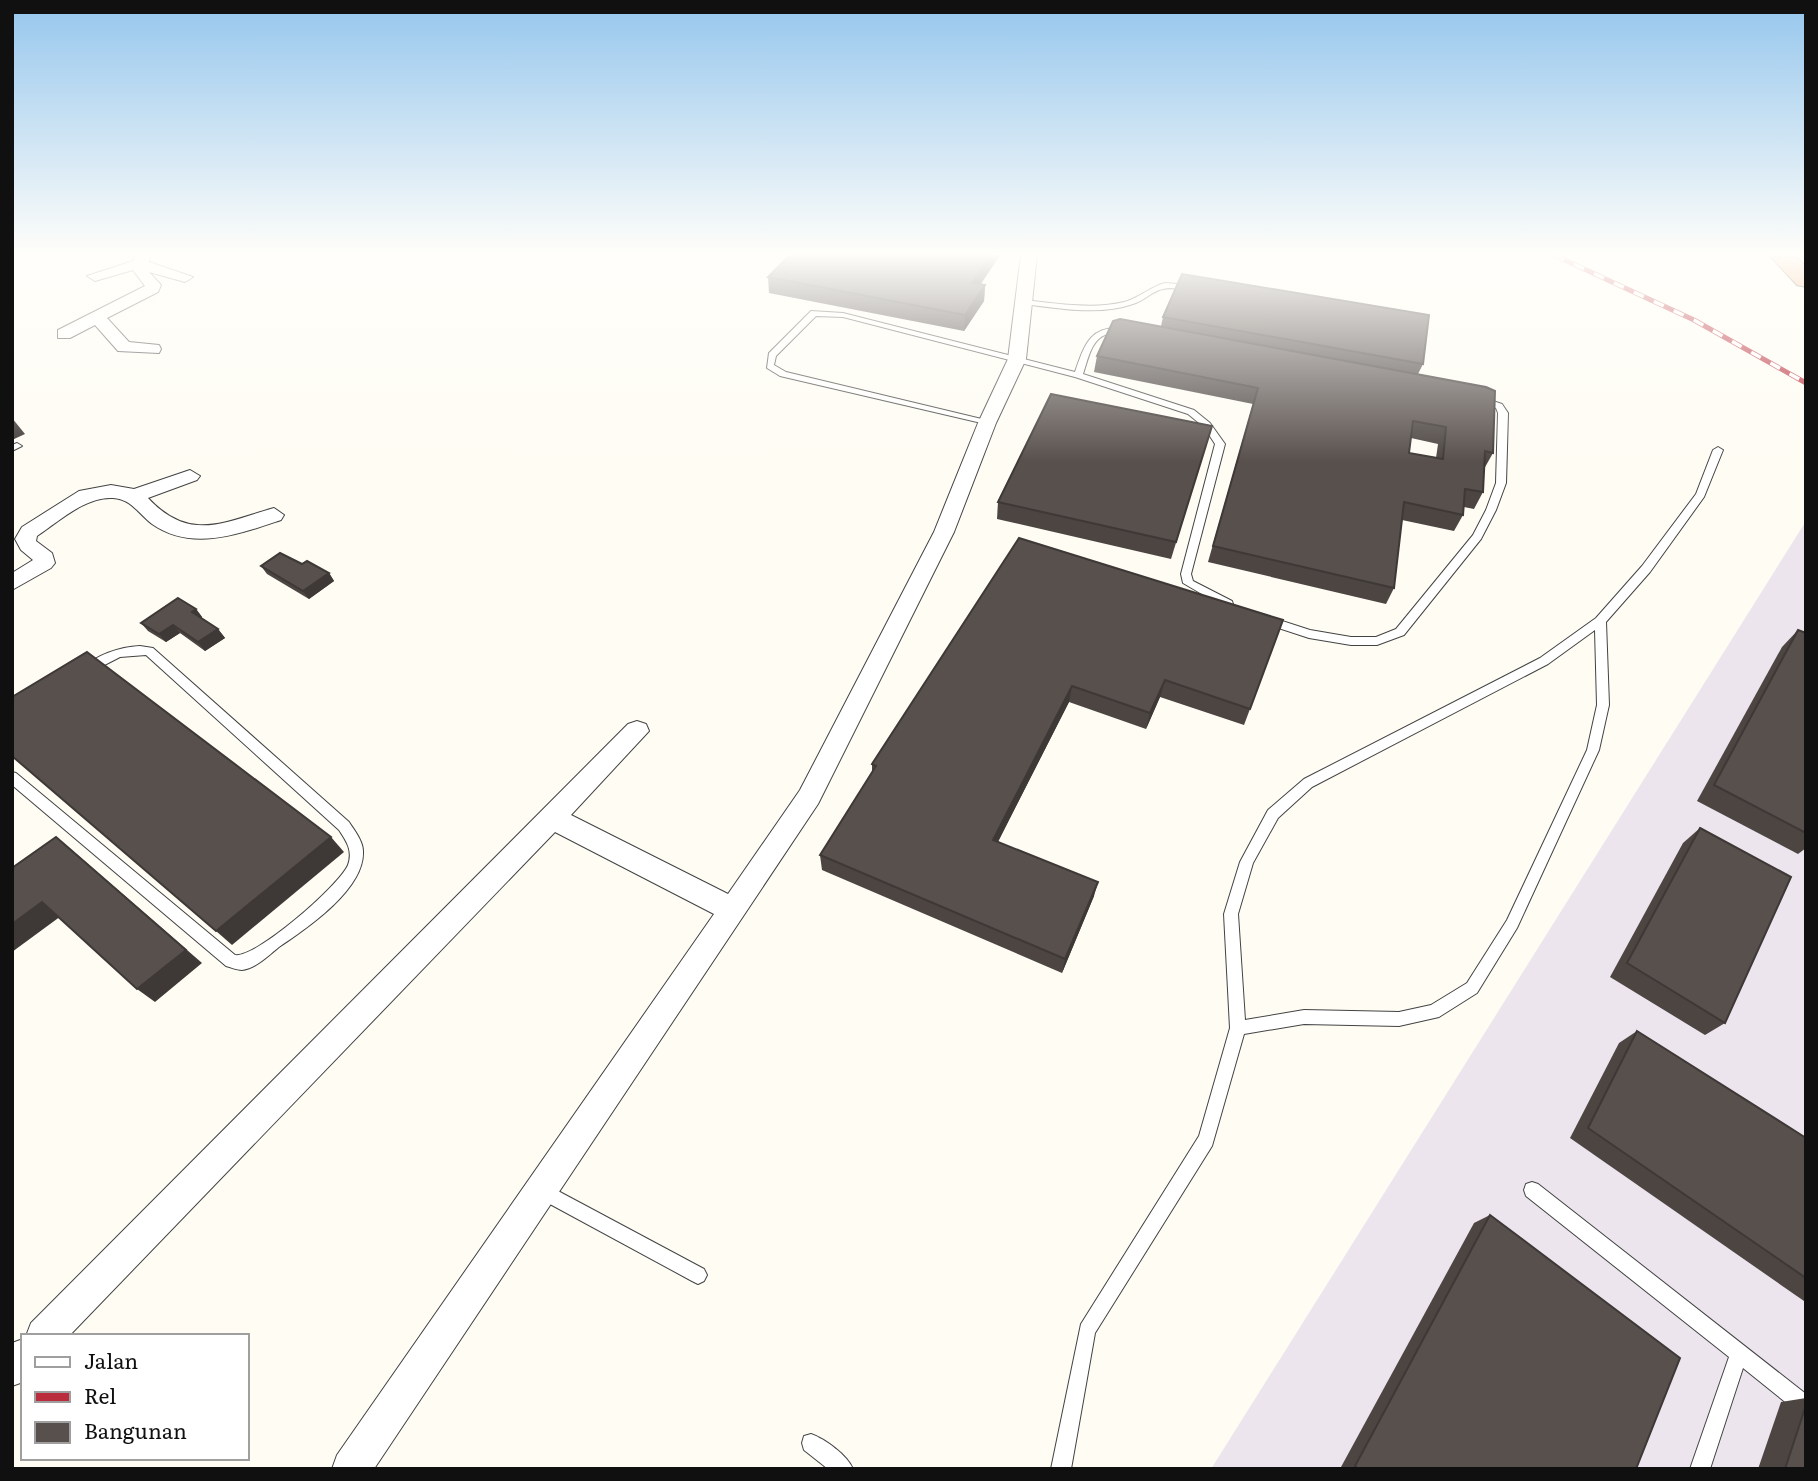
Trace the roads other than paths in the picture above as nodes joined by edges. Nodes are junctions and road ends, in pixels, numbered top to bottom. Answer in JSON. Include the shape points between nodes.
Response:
{"nodes":[{"id":1,"x":85,"y":324,"type":"edge"},
{"id":2,"x":103,"y":324,"type":"edge"},
{"id":3,"x":803,"y":324,"type":"edge"},
{"id":4,"x":879,"y":324,"type":"edge"},
{"id":5,"x":1021,"y":324,"type":"edge"},
{"id":6,"x":1132,"y":333,"type":"edge"},
{"id":7,"x":64,"y":334,"type":"dead end"},
{"id":8,"x":153,"y":349,"type":"dead end"},
{"id":9,"x":1017,"y":359,"type":"junction"},
{"id":10,"x":1078,"y":375,"type":"junction"},
{"id":11,"x":1467,"y":397,"type":"edge"},
{"id":12,"x":987,"y":423,"type":"junction"},
{"id":13,"x":1718,"y":450,"type":"dead end"},
{"id":14,"x":190,"y":476,"type":"dead end"},
{"id":15,"x":135,"y":496,"type":"junction"},
{"id":16,"x":274,"y":515,"type":"dead end"},
{"id":17,"x":12,"y":583,"type":"edge"},
{"id":18,"x":1235,"y":607,"type":"edge"},
{"id":19,"x":1256,"y":616,"type":"edge"},
{"id":20,"x":1600,"y":621,"type":"junction"},
{"id":21,"x":79,"y":674,"type":"edge"},
{"id":22,"x":637,"y":731,"type":"dead end"},
{"id":23,"x":12,"y":777,"type":"edge"},
{"id":24,"x":552,"y":818,"type":"junction"},
{"id":25,"x":732,"y":910,"type":"junction"},
{"id":26,"x":1238,"y":1028,"type":"junction"},
{"id":27,"x":1532,"y":1190,"type":"dead end"},
{"id":28,"x":543,"y":1191,"type":"junction"},
{"id":29,"x":698,"y":1275,"type":"dead end"},
{"id":30,"x":46,"y":1334,"type":"edge"},
{"id":31,"x":1739,"y":1354,"type":"junction"},
{"id":32,"x":1806,"y":1406,"type":"edge"},
{"id":33,"x":811,"y":1443,"type":"dead end"},
{"id":34,"x":351,"y":1469,"type":"edge"},
{"id":35,"x":843,"y":1469,"type":"edge"},
{"id":36,"x":1061,"y":1469,"type":"edge"},
{"id":37,"x":1700,"y":1469,"type":"edge"}],
"edges":[{"from":1,"to":7,"type":"street"},
{"from":2,"to":8,"type":"street","via":[[124,347]]},
{"from":3,"to":12,"type":"lane","via":[[772,355],[770,366],[783,374]]},
{"from":4,"to":9,"type":"lane"},
{"from":5,"to":9,"type":"street"},
{"from":6,"to":10,"type":"lane","via":[[1093,336]]},
{"from":9,"to":10,"type":"lane"},
{"from":9,"to":12,"type":"street"},
{"from":10,"to":18,"type":"lane","via":[[1191,412],[1220,444],[1186,574],[1196,589]]},
{"from":11,"to":19,"type":"lane","via":[[1499,407],[1503,413],[1501,483],[1477,537],[1400,632],[1377,641],[1351,641],[1309,634]]},
{"from":12,"to":25,"type":"street","via":[[944,532],[810,797]]},
{"from":13,"to":20,"type":"lane","via":[[1701,495]]},
{"from":14,"to":15,"type":"street"},
{"from":15,"to":16,"type":"street","via":[[163,525],[195,534],[225,531]]},
{"from":15,"to":17,"type":"street","via":[[111,491],[86,495],[29,532],[28,545],[45,558],[44,563]]},
{"from":20,"to":26,"type":"lane","via":[[1544,661],[1308,783],[1273,814],[1247,862],[1231,914]]},
{"from":20,"to":26,"type":"lane","via":[[1603,705],[1593,750],[1512,925],[1472,988],[1434,1012],[1399,1019],[1304,1017]]},
{"from":21,"to":23,"type":"lane","via":[[113,654],[149,651],[344,826],[357,850],[344,887],[256,956],[242,963],[231,961]]},
{"from":22,"to":24,"type":"street"},
{"from":24,"to":25,"type":"street"},
{"from":24,"to":30,"type":"street"},
{"from":25,"to":28,"type":"street"},
{"from":26,"to":36,"type":"lane","via":[[1206,1140],[1087,1329]]},
{"from":27,"to":31,"type":"lane"},
{"from":28,"to":29,"type":"lane"},
{"from":28,"to":34,"type":"street"},
{"from":31,"to":32,"type":"lane"},
{"from":31,"to":37,"type":"lane"},
{"from":33,"to":35,"type":"lane"}]}
